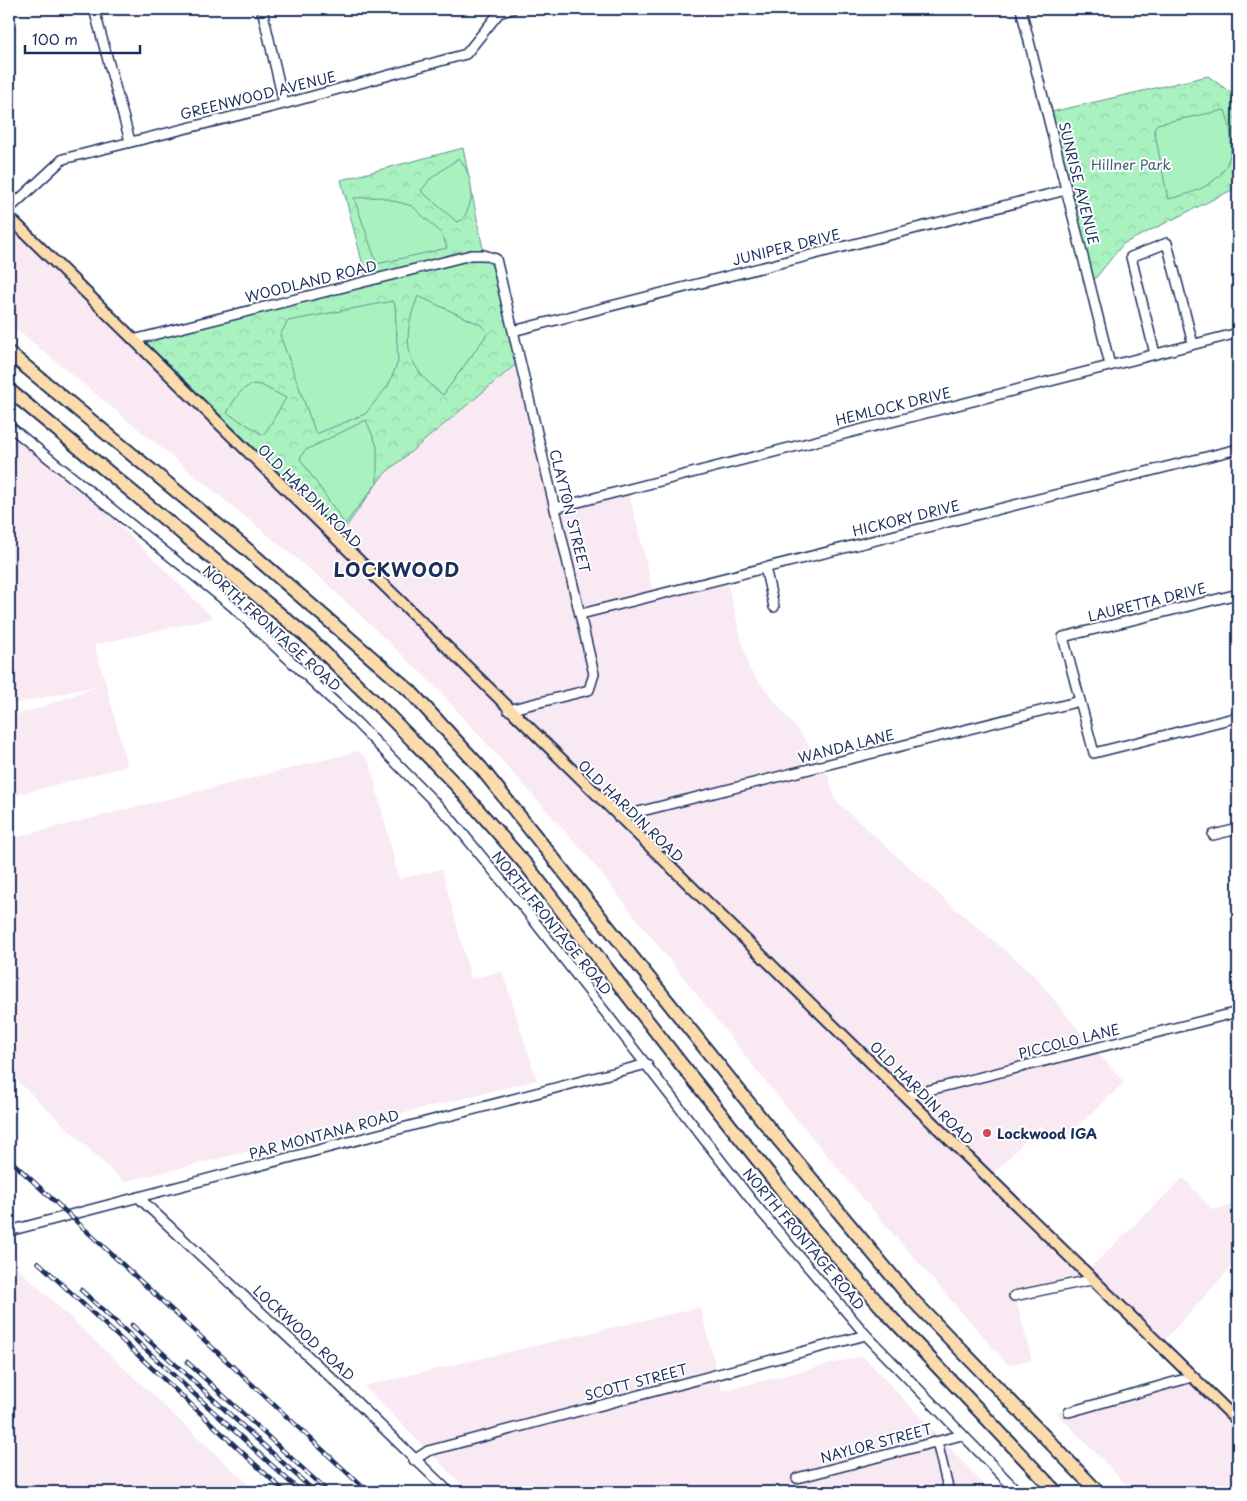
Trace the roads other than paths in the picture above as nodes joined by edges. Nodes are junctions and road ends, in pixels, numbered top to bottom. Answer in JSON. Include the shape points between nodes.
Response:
{"nodes":[{"id":1,"x":94,"y":9,"type":"edge"},
{"id":2,"x":262,"y":9,"type":"edge"},
{"id":3,"x":512,"y":9,"type":"edge"},
{"id":4,"x":1021,"y":9,"type":"edge"},
{"id":5,"x":284,"y":104,"type":"junction"},
{"id":6,"x":130,"y":141,"type":"junction"},
{"id":7,"x":1066,"y":190,"type":"junction"},
{"id":8,"x":9,"y":209,"type":"edge"},
{"id":9,"x":9,"y":217,"type":"edge"},
{"id":10,"x":496,"y":259,"type":"joint"},
{"id":11,"x":513,"y":331,"type":"junction"},
{"id":12,"x":1238,"y":333,"type":"edge"},
{"id":13,"x":133,"y":340,"type":"junction"},
{"id":14,"x":1193,"y":344,"type":"junction"},
{"id":15,"x":9,"y":354,"type":"edge"},
{"id":16,"x":1155,"y":354,"type":"junction"},
{"id":17,"x":1110,"y":365,"type":"junction"},
{"id":18,"x":9,"y":390,"type":"edge"},
{"id":19,"x":9,"y":426,"type":"edge"},
{"id":20,"x":1238,"y":449,"type":"edge"},
{"id":21,"x":555,"y":508,"type":"junction"},
{"id":22,"x":765,"y":567,"type":"junction"},
{"id":23,"x":1238,"y":594,"type":"edge"},
{"id":24,"x":774,"y":607,"type":"dead end"},
{"id":25,"x":581,"y":614,"type":"junction"},
{"id":26,"x":1080,"y":701,"type":"junction"},
{"id":27,"x":508,"y":710,"type":"junction"},
{"id":28,"x":1238,"y":717,"type":"edge"},
{"id":29,"x":618,"y":818,"type":"junction"},
{"id":30,"x":1238,"y":829,"type":"edge"},
{"id":31,"x":1213,"y":835,"type":"dead end"},
{"id":32,"x":1238,"y":1012,"type":"edge"},
{"id":33,"x":647,"y":1064,"type":"junction"},
{"id":34,"x":906,"y":1096,"type":"junction"},
{"id":35,"x":138,"y":1196,"type":"junction"},
{"id":36,"x":9,"y":1230,"type":"edge"},
{"id":37,"x":1091,"y":1280,"type":"junction"},
{"id":38,"x":1014,"y":1296,"type":"dead end"},
{"id":39,"x":866,"y":1334,"type":"junction"},
{"id":40,"x":1192,"y":1377,"type":"junction"},
{"id":41,"x":1069,"y":1412,"type":"dead end"},
{"id":42,"x":1238,"y":1421,"type":"edge"},
{"id":43,"x":962,"y":1435,"type":"junction"},
{"id":44,"x":937,"y":1442,"type":"junction"},
{"id":45,"x":414,"y":1460,"type":"junction"},
{"id":46,"x":797,"y":1478,"type":"dead end"},
{"id":47,"x":449,"y":1492,"type":"edge"},
{"id":48,"x":949,"y":1492,"type":"edge"},
{"id":49,"x":1018,"y":1492,"type":"edge"},
{"id":50,"x":1056,"y":1492,"type":"edge"},
{"id":51,"x":1098,"y":1492,"type":"edge"}],
"edges":[{"from":1,"to":6,"type":"street"},
{"from":2,"to":5,"type":"street"},
{"from":3,"to":5,"type":"street","name":"GREENWOOD AVENUE","via":[[499,12],[466,54]]},
{"from":4,"to":7,"type":"street","name":"SUNRISE AVENUE"},
{"from":5,"to":6,"type":"street","name":"GREENWOOD AVENUE"},
{"from":6,"to":8,"type":"street","name":"GREENWOOD AVENUE","via":[[63,159]]},
{"from":7,"to":11,"type":"street","name":"JUNIPER DRIVE"},
{"from":7,"to":17,"type":"street","name":"SUNRISE AVENUE"},
{"from":9,"to":13,"type":"main road","name":"OLD HARDIN ROAD"},
{"from":10,"to":11,"type":"street","name":"CLAYTON STREET"},
{"from":10,"to":13,"type":"street","name":"WOODLAND ROAD","via":[[471,255]]},
{"from":11,"to":21,"type":"street","name":"CLAYTON STREET"},
{"from":12,"to":14,"type":"street","name":"HEMLOCK DRIVE"},
{"from":13,"to":27,"type":"main road","name":"OLD HARDIN ROAD"},
{"from":14,"to":16,"type":"street","name":"HEMLOCK DRIVE"},
{"from":14,"to":16,"type":"street","via":[[1167,243],[1131,257]]},
{"from":15,"to":51,"type":"highway","via":[[243,546],[410,691],[487,775],[764,1122],[907,1294]]},
{"from":16,"to":17,"type":"street","name":"HEMLOCK DRIVE"},
{"from":17,"to":21,"type":"street","name":"HEMLOCK DRIVE"},
{"from":18,"to":50,"type":"highway","via":[[310,640],[457,786],[527,866],[813,1229],[886,1312]]},
{"from":19,"to":33,"type":"street","name":"NORTH FRONTAGE ROAD","via":[[232,606],[356,722],[451,819]]},
{"from":20,"to":22,"type":"street","name":"HICKORY DRIVE"},
{"from":21,"to":25,"type":"street","name":"CLAYTON STREET"},
{"from":22,"to":24,"type":"street"},
{"from":22,"to":25,"type":"street","name":"HICKORY DRIVE"},
{"from":23,"to":26,"type":"street","name":"LAURETTA DRIVE","via":[[1063,637]]},
{"from":25,"to":27,"type":"street","name":"CLAYTON STREET","via":[[594,674],[589,690]]},
{"from":26,"to":28,"type":"street","via":[[1094,753]]},
{"from":26,"to":29,"type":"street","name":"WANDA LANE"},
{"from":27,"to":29,"type":"main road","name":"OLD HARDIN ROAD"},
{"from":29,"to":34,"type":"main road","name":"OLD HARDIN ROAD"},
{"from":30,"to":31,"type":"street"},
{"from":32,"to":34,"type":"street","name":"PICCOLO LANE"},
{"from":33,"to":35,"type":"street","name":"PAR MONTANA ROAD"},
{"from":33,"to":39,"type":"street","name":"NORTH FRONTAGE ROAD","via":[[754,1202]]},
{"from":34,"to":37,"type":"main road","name":"OLD HARDIN ROAD"},
{"from":35,"to":36,"type":"street","name":"PAR MONTANA ROAD"},
{"from":35,"to":45,"type":"street","name":"LOCKWOOD ROAD"},
{"from":37,"to":38,"type":"street"},
{"from":37,"to":40,"type":"main road","name":"OLD HARDIN ROAD"},
{"from":39,"to":43,"type":"street","name":"NORTH FRONTAGE ROAD"},
{"from":39,"to":45,"type":"street","name":"SCOTT STREET","via":[[428,1451]]},
{"from":40,"to":41,"type":"street"},
{"from":40,"to":42,"type":"main road","name":"OLD HARDIN ROAD"},
{"from":43,"to":44,"type":"street","name":"NAYLOR STREET"},
{"from":43,"to":49,"type":"street","name":"NORTH FRONTAGE ROAD"},
{"from":44,"to":46,"type":"street","name":"NAYLOR STREET"},
{"from":44,"to":48,"type":"street"},
{"from":45,"to":47,"type":"street","name":"LOCKWOOD ROAD"}]}
